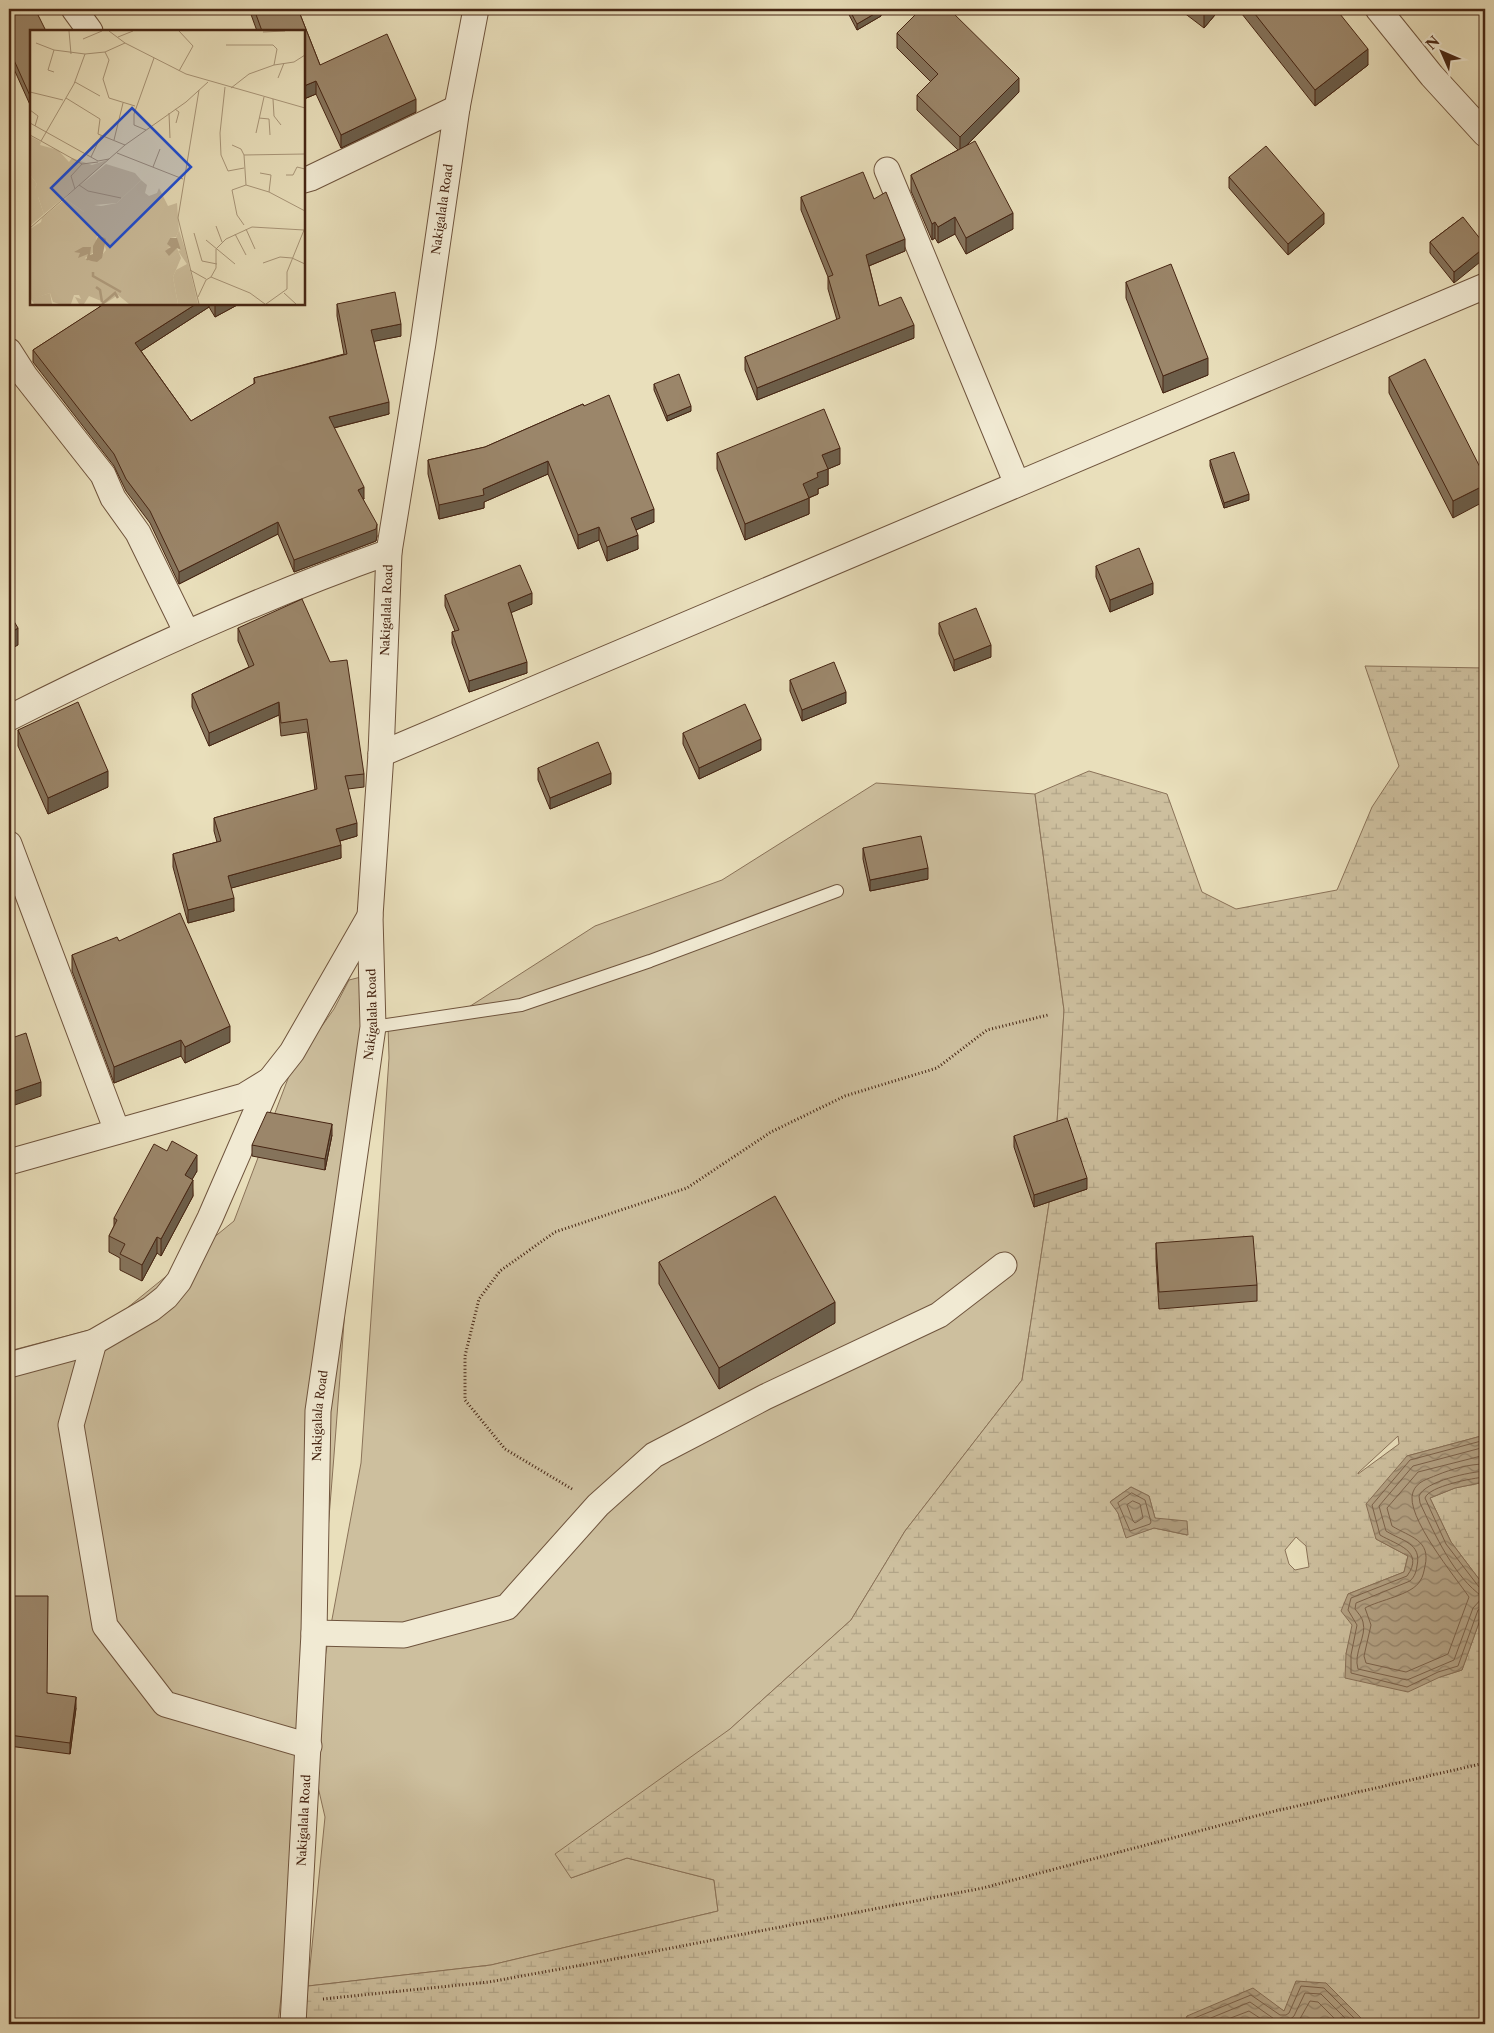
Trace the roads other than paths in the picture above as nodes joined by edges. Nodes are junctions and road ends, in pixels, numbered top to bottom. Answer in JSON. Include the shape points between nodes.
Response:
{"nodes":[{"id":1,"x":74,"y":9,"type":"edge"},
{"id":2,"x":476,"y":9,"type":"edge"},
{"id":3,"x":1378,"y":9,"type":"edge"},
{"id":4,"x":89,"y":30,"type":"edge"},
{"id":5,"x":457,"y":108,"type":"junction"},
{"id":6,"x":1485,"y":134,"type":"edge"},
{"id":7,"x":887,"y":170,"type":"dead end"},
{"id":8,"x":305,"y":180,"type":"edge"},
{"id":9,"x":1485,"y":286,"type":"edge"},
{"id":10,"x":9,"y":351,"type":"edge"},
{"id":11,"x":1017,"y":484,"type":"junction"},
{"id":12,"x":389,"y":552,"type":"junction"},
{"id":13,"x":187,"y":633,"type":"junction"},
{"id":14,"x":9,"y":718,"type":"edge"},
{"id":15,"x":381,"y":754,"type":"junction"},
{"id":16,"x":9,"y":844,"type":"edge"},
{"id":17,"x":837,"y":891,"type":"dead end"},
{"id":18,"x":370,"y":916,"type":"junction"},
{"id":19,"x":373,"y":1027,"type":"junction"},
{"id":20,"x":270,"y":1080,"type":"junction"},
{"id":21,"x":117,"y":1131,"type":"junction"},
{"id":22,"x":9,"y":1162,"type":"edge"},
{"id":23,"x":1004,"y":1265,"type":"dead end"},
{"id":24,"x":94,"y":1342,"type":"junction"},
{"id":25,"x":9,"y":1365,"type":"edge"},
{"id":26,"x":314,"y":1633,"type":"junction"},
{"id":27,"x":309,"y":1746,"type":"junction"},
{"id":28,"x":294,"y":2013,"type":"edge"}],
"edges":[{"from":1,"to":4,"type":"street"},
{"from":2,"to":5,"type":"street","name":"Nakigalala Road"},
{"from":3,"to":6,"type":"street","via":[[1432,76]]},
{"from":5,"to":8,"type":"street"},
{"from":5,"to":12,"type":"street","name":"Nakigalala Road"},
{"from":7,"to":11,"type":"street"},
{"from":9,"to":11,"type":"street"},
{"from":10,"to":13,"type":"street","via":[[103,475],[113,498],[138,533]]},
{"from":11,"to":15,"type":"street"},
{"from":12,"to":13,"type":"street"},
{"from":12,"to":15,"type":"street","name":"Nakigalala Road"},
{"from":13,"to":14,"type":"street"},
{"from":15,"to":18,"type":"street","name":"Nakigalala Road"},
{"from":16,"to":21,"type":"street"},
{"from":17,"to":19,"type":"lane","via":[[521,1005]]},
{"from":18,"to":19,"type":"street","name":"Nakigalala Road"},
{"from":18,"to":20,"type":"street","via":[[292,1052]]},
{"from":19,"to":26,"type":"street","name":"Nakigalala Road","via":[[318,1411]]},
{"from":20,"to":21,"type":"street","via":[[244,1096]]},
{"from":20,"to":24,"type":"street","via":[[179,1281],[152,1309]]},
{"from":21,"to":22,"type":"street"},
{"from":23,"to":26,"type":"street","via":[[939,1315],[773,1393],[654,1455],[598,1505],[507,1607],[404,1635]]},
{"from":24,"to":25,"type":"street"},
{"from":24,"to":27,"type":"street","via":[[72,1425],[105,1626],[165,1704]]},
{"from":26,"to":27,"type":"street","name":"Nakigalala Road"},
{"from":27,"to":28,"type":"street","name":"Nakigalala Road"}]}
